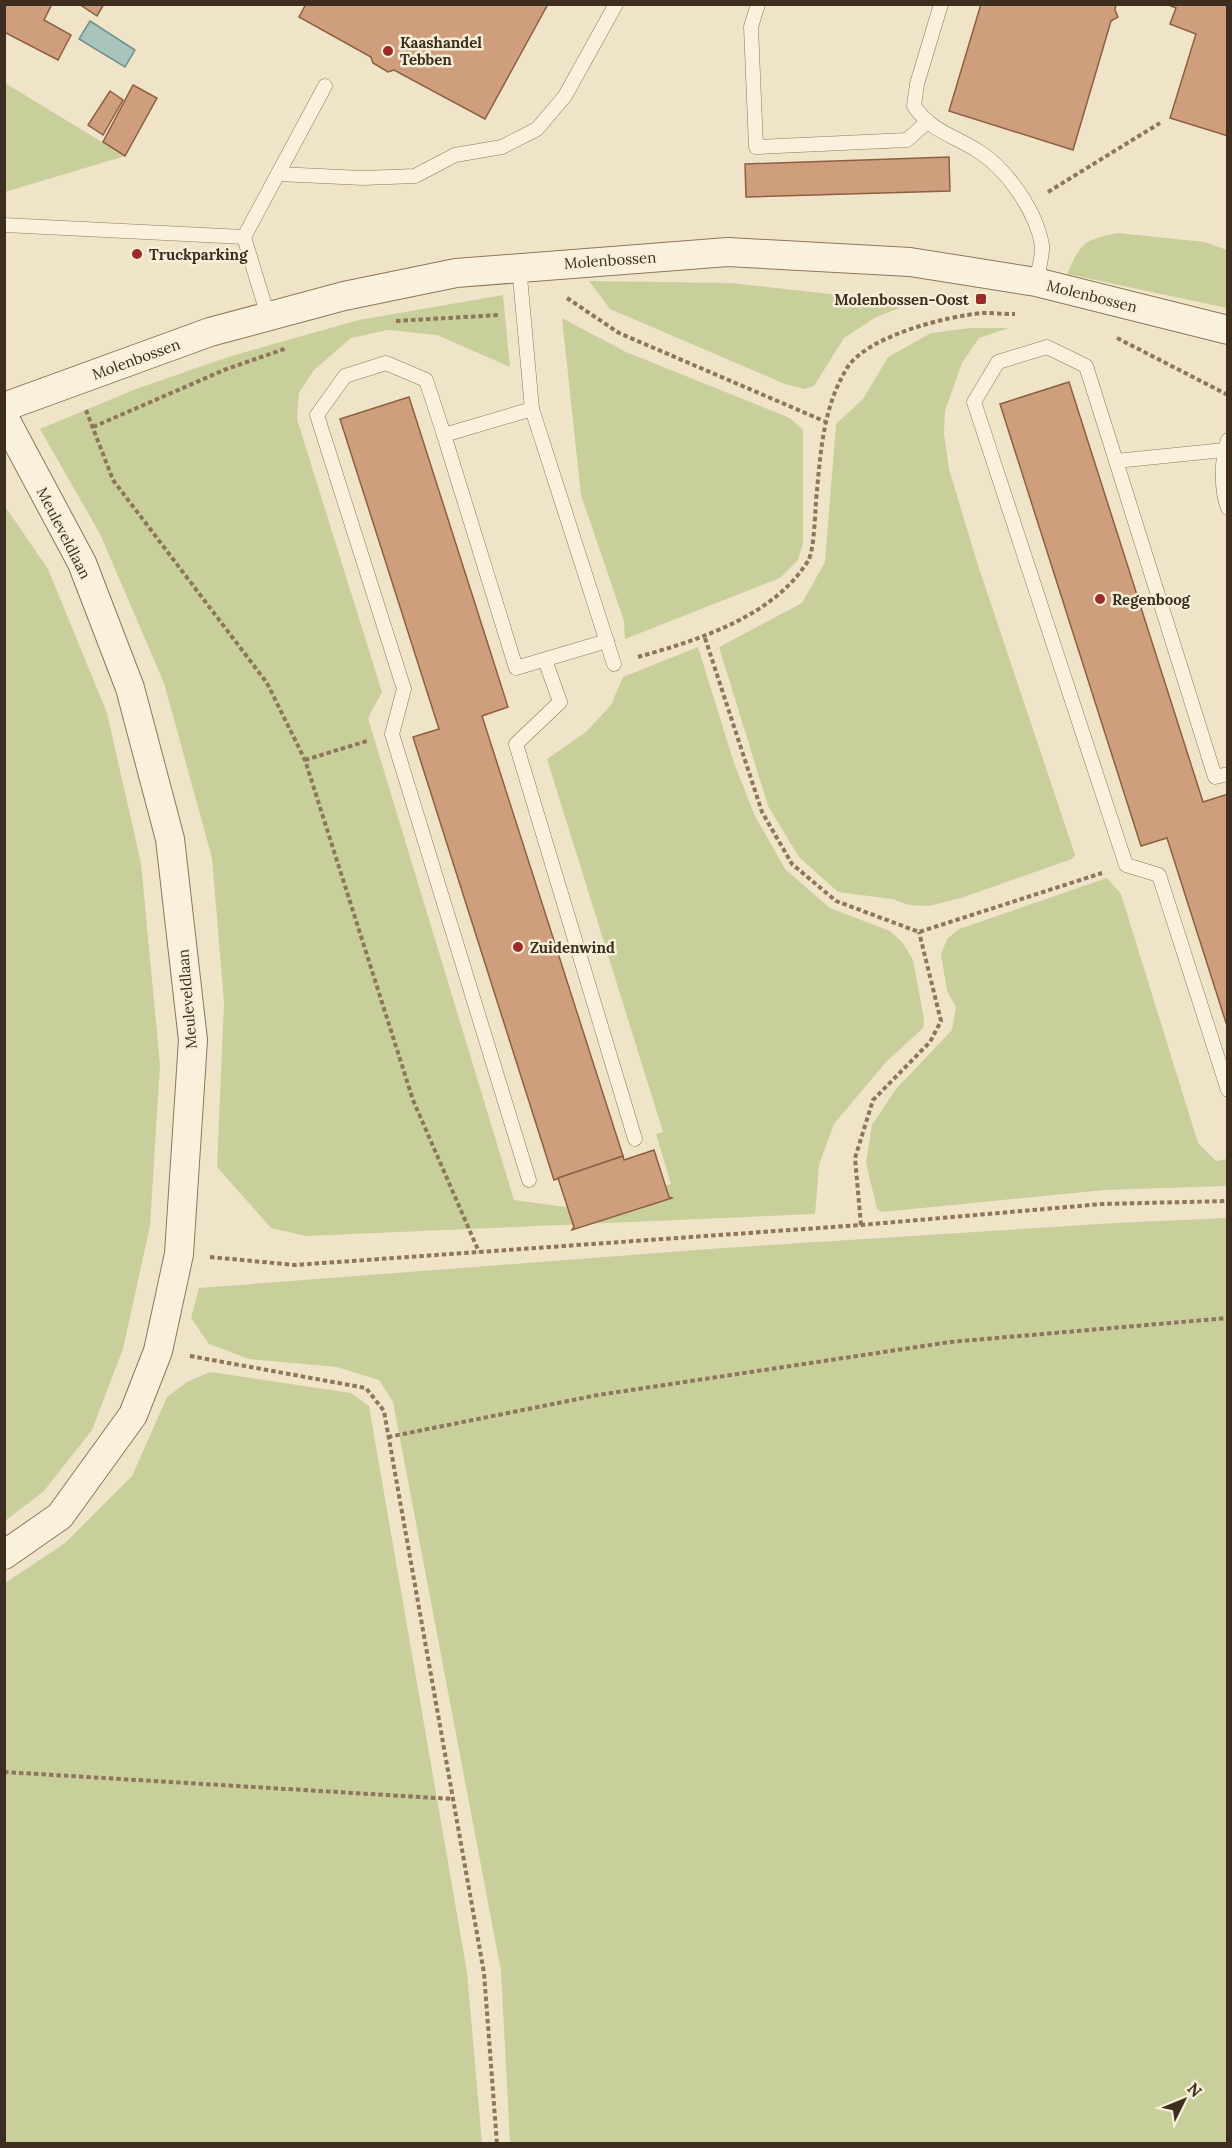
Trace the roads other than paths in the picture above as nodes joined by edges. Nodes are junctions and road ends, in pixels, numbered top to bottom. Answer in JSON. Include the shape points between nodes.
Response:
{"nodes":[{"id":1,"x":616,"y":4,"type":"edge"},
{"id":2,"x":758,"y":4,"type":"edge"},
{"id":3,"x":941,"y":4,"type":"edge"},
{"id":4,"x":325,"y":86,"type":"dead end"},
{"id":5,"x":926,"y":123,"type":"junction"},
{"id":6,"x":278,"y":174,"type":"junction"},
{"id":7,"x":4,"y":225,"type":"edge"},
{"id":8,"x":244,"y":237,"type":"junction"},
{"id":9,"x":519,"y":266,"type":"junction"},
{"id":10,"x":1036,"y":282,"type":"junction"},
{"id":11,"x":268,"y":316,"type":"junction"},
{"id":12,"x":1227,"y":330,"type":"edge"},
{"id":13,"x":4,"y":407,"type":"edge"},
{"id":14,"x":532,"y":409,"type":"junction"},
{"id":15,"x":4,"y":417,"type":"edge"},
{"id":16,"x":444,"y":435,"type":"junction"},
{"id":17,"x":1226,"y":445,"type":"edge"},
{"id":18,"x":1116,"y":461,"type":"junction"},
{"id":19,"x":1227,"y":508,"type":"edge"},
{"id":20,"x":607,"y":641,"type":"junction"},
{"id":21,"x":545,"y":660,"type":"junction"},
{"id":22,"x":614,"y":664,"type":"road end"},
{"id":23,"x":1227,"y":774,"type":"edge"},
{"id":24,"x":1227,"y":1090,"type":"edge"},
{"id":25,"x":635,"y":1139,"type":"dead end"},
{"id":26,"x":529,"y":1180,"type":"dead end"},
{"id":27,"x":4,"y":1555,"type":"edge"}],
"edges":[{"from":1,"to":6,"type":"lane","via":[[565,96],[537,129],[502,147],[455,155],[415,176]]},
{"from":2,"to":5,"type":"lane","via":[[751,27],[756,147],[907,141]]},
{"from":3,"to":5,"type":"lane","via":[[914,106]]},
{"from":4,"to":6,"type":"lane"},
{"from":5,"to":10,"type":"lane","via":[[980,151],[1010,177],[1042,246]]},
{"from":6,"to":8,"type":"lane"},
{"from":7,"to":8,"type":"lane"},
{"from":8,"to":11,"type":"lane"},
{"from":9,"to":10,"type":"street","name":"Molenbossen","via":[[728,252],[910,262]]},
{"from":9,"to":11,"type":"street","name":"Molenbossen","via":[[456,273]]},
{"from":9,"to":14,"type":"lane"},
{"from":10,"to":12,"type":"street","name":"Molenbossen"},
{"from":11,"to":13,"type":"street","name":"Molenbossen","via":[[210,332]]},
{"from":14,"to":16,"type":"lane"},
{"from":14,"to":20,"type":"lane"},
{"from":15,"to":27,"type":"street","name":"Meuleveldlaan","via":[[82,563],[130,688],[170,839],[193,1040],[179,1254],[158,1351],[133,1415],[60,1516]]},
{"from":16,"to":21,"type":"lane","via":[[516,669]]},
{"from":16,"to":26,"type":"lane","via":[[426,380],[386,363],[345,376],[317,415],[404,689],[392,734]]},
{"from":17,"to":18,"type":"lane"},
{"from":17,"to":19,"type":"lane"},
{"from":18,"to":23,"type":"lane","via":[[1215,777]]},
{"from":18,"to":24,"type":"lane","via":[[1086,366],[1047,347],[998,362],[974,402],[1126,865],[1159,875]]},
{"from":20,"to":21,"type":"lane"},
{"from":20,"to":22,"type":"lane"},
{"from":21,"to":25,"type":"lane","via":[[560,702],[516,744]]}]}
